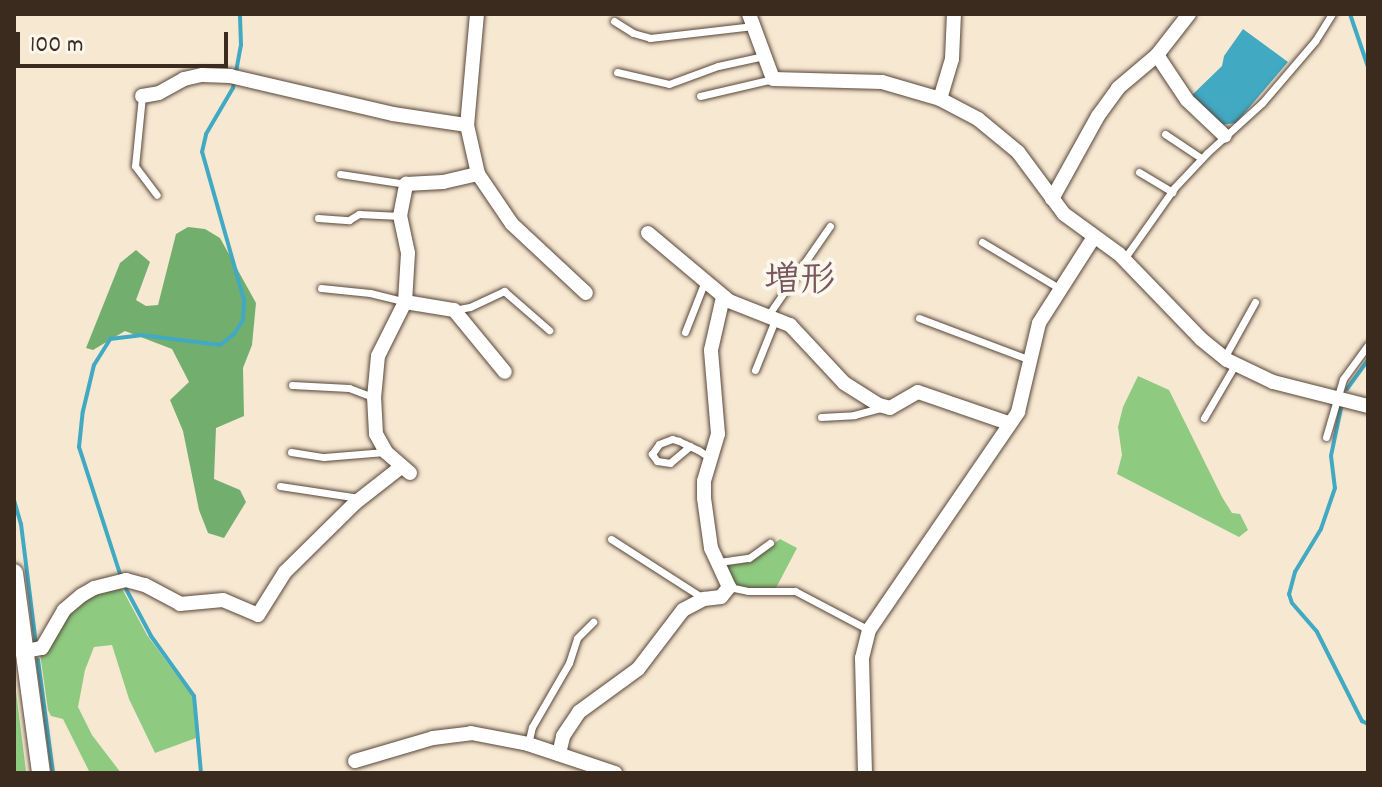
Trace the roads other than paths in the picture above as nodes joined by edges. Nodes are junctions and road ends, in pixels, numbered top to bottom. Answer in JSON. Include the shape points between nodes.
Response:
{"nodes":[{"id":1,"x":477,"y":14,"type":"edge"},
{"id":2,"x":954,"y":14,"type":"edge"},
{"id":3,"x":1189,"y":14,"type":"edge"},
{"id":4,"x":1332,"y":14,"type":"edge"},
{"id":5,"x":751,"y":20,"type":"edge"},
{"id":6,"x":614,"y":21,"type":"dead end"},
{"id":7,"x":1157,"y":55,"type":"junction"},
{"id":8,"x":764,"y":56,"type":"junction"},
{"id":9,"x":617,"y":72,"type":"dead end"},
{"id":10,"x":773,"y":79,"type":"junction"},
{"id":11,"x":142,"y":96,"type":"joint"},
{"id":12,"x":700,"y":96,"type":"dead end"},
{"id":13,"x":940,"y":99,"type":"junction"},
{"id":14,"x":467,"y":125,"type":"junction"},
{"id":15,"x":1165,"y":134,"type":"dead end"},
{"id":16,"x":1225,"y":136,"type":"junction"},
{"id":17,"x":1201,"y":158,"type":"junction"},
{"id":18,"x":1139,"y":172,"type":"dead end"},
{"id":19,"x":340,"y":174,"type":"dead end"},
{"id":20,"x":478,"y":174,"type":"junction"},
{"id":21,"x":406,"y":184,"type":"junction"},
{"id":22,"x":1172,"y":192,"type":"junction"},
{"id":23,"x":157,"y":195,"type":"dead end"},
{"id":24,"x":1052,"y":199,"type":"junction"},
{"id":25,"x":400,"y":216,"type":"junction"},
{"id":26,"x":318,"y":218,"type":"dead end"},
{"id":27,"x":830,"y":226,"type":"dead end"},
{"id":28,"x":648,"y":233,"type":"dead end"},
{"id":29,"x":1094,"y":237,"type":"junction"},
{"id":30,"x":982,"y":242,"type":"dead end"},
{"id":31,"x":1124,"y":259,"type":"junction"},
{"id":32,"x":705,"y":281,"type":"junction"},
{"id":33,"x":321,"y":288,"type":"dead end"},
{"id":34,"x":1059,"y":288,"type":"junction"},
{"id":35,"x":586,"y":293,"type":"dead end"},
{"id":36,"x":723,"y":297,"type":"junction"},
{"id":37,"x":405,"y":302,"type":"junction"},
{"id":38,"x":1255,"y":302,"type":"dead end"},
{"id":39,"x":454,"y":310,"type":"junction"},
{"id":40,"x":772,"y":316,"type":"junction"},
{"id":41,"x":919,"y":318,"type":"dead end"},
{"id":42,"x":549,"y":330,"type":"dead end"},
{"id":43,"x":685,"y":332,"type":"dead end"},
{"id":44,"x":1368,"y":345,"type":"edge"},
{"id":45,"x":1032,"y":361,"type":"junction"},
{"id":46,"x":1230,"y":361,"type":"junction"},
{"id":47,"x":755,"y":370,"type":"dead end"},
{"id":48,"x":505,"y":372,"type":"dead end"},
{"id":49,"x":292,"y":385,"type":"dead end"},
{"id":50,"x":374,"y":398,"type":"junction"},
{"id":51,"x":1336,"y":398,"type":"junction"},
{"id":52,"x":1368,"y":406,"type":"edge"},
{"id":53,"x":883,"y":407,"type":"junction"},
{"id":54,"x":821,"y":417,"type":"dead end"},
{"id":55,"x":1204,"y":418,"type":"dead end"},
{"id":56,"x":1008,"y":423,"type":"junction"},
{"id":57,"x":1326,"y":437,"type":"dead end"},
{"id":58,"x":690,"y":446,"type":"junction"},
{"id":59,"x":291,"y":452,"type":"dead end"},
{"id":60,"x":386,"y":452,"type":"junction"},
{"id":61,"x":711,"y":458,"type":"junction"},
{"id":62,"x":280,"y":486,"type":"dead end"},
{"id":63,"x":361,"y":498,"type":"junction"},
{"id":64,"x":611,"y":539,"type":"dead end"},
{"id":65,"x":770,"y":543,"type":"dead end"},
{"id":66,"x":719,"y":562,"type":"junction"},
{"id":67,"x":14,"y":573,"type":"edge"},
{"id":68,"x":729,"y":587,"type":"junction"},
{"id":69,"x":704,"y":599,"type":"junction"},
{"id":70,"x":593,"y":622,"type":"dead end"},
{"id":71,"x":869,"y":630,"type":"junction"},
{"id":72,"x":26,"y":651,"type":"junction"},
{"id":73,"x":528,"y":744,"type":"junction"},
{"id":74,"x":559,"y":754,"type":"junction"},
{"id":75,"x":355,"y":761,"type":"dead end"},
{"id":76,"x":41,"y":773,"type":"edge"},
{"id":77,"x":615,"y":773,"type":"edge"},
{"id":78,"x":865,"y":773,"type":"edge"}],
"edges":[{"from":1,"to":14,"type":"street"},
{"from":2,"to":13,"type":"street","via":[[952,59]]},
{"from":3,"to":7,"type":"street"},
{"from":4,"to":16,"type":"lane","via":[[1262,103]]},
{"from":5,"to":6,"type":"lane","via":[[650,38]]},
{"from":5,"to":8,"type":"street"},
{"from":7,"to":16,"type":"street","via":[[1187,100]]},
{"from":7,"to":24,"type":"street","via":[[1118,88]]},
{"from":8,"to":9,"type":"lane","via":[[669,84]]},
{"from":8,"to":10,"type":"street"},
{"from":10,"to":12,"type":"lane"},
{"from":10,"to":13,"type":"street","via":[[882,82]]},
{"from":11,"to":14,"type":"street","via":[[202,75],[234,77],[393,114]]},
{"from":11,"to":23,"type":"lane","via":[[135,166]]},
{"from":13,"to":24,"type":"street","via":[[994,130],[1018,152]]},
{"from":14,"to":20,"type":"street"},
{"from":15,"to":17,"type":"lane"},
{"from":16,"to":17,"type":"lane"},
{"from":17,"to":22,"type":"lane"},
{"from":18,"to":22,"type":"lane"},
{"from":19,"to":21,"type":"lane"},
{"from":20,"to":21,"type":"street"},
{"from":20,"to":35,"type":"street","via":[[512,224]]},
{"from":21,"to":25,"type":"street"},
{"from":22,"to":31,"type":"lane"},
{"from":24,"to":29,"type":"street"},
{"from":25,"to":26,"type":"lane"},
{"from":25,"to":37,"type":"street","via":[[408,253]]},
{"from":27,"to":40,"type":"lane"},
{"from":28,"to":32,"type":"street"},
{"from":29,"to":31,"type":"street"},
{"from":29,"to":34,"type":"street"},
{"from":30,"to":34,"type":"lane"},
{"from":31,"to":46,"type":"street","via":[[1201,339]]},
{"from":32,"to":36,"type":"street"},
{"from":32,"to":43,"type":"lane"},
{"from":33,"to":37,"type":"lane"},
{"from":34,"to":45,"type":"street","via":[[1039,323]]},
{"from":36,"to":40,"type":"street"},
{"from":36,"to":61,"type":"street","via":[[711,350],[718,423]]},
{"from":37,"to":39,"type":"street"},
{"from":37,"to":50,"type":"street","via":[[378,356]]},
{"from":38,"to":46,"type":"lane"},
{"from":39,"to":42,"type":"lane","via":[[504,291]]},
{"from":39,"to":48,"type":"street"},
{"from":40,"to":47,"type":"lane"},
{"from":40,"to":53,"type":"street","via":[[801,334],[844,383]]},
{"from":41,"to":45,"type":"lane"},
{"from":44,"to":51,"type":"lane"},
{"from":45,"to":56,"type":"street","via":[[1022,404]]},
{"from":46,"to":51,"type":"street","via":[[1273,382]]},
{"from":46,"to":55,"type":"lane"},
{"from":49,"to":50,"type":"lane","via":[[349,388]]},
{"from":50,"to":60,"type":"street","via":[[376,434]]},
{"from":51,"to":52,"type":"street"},
{"from":51,"to":57,"type":"lane"},
{"from":53,"to":54,"type":"lane"},
{"from":53,"to":56,"type":"street","via":[[918,392]]},
{"from":56,"to":71,"type":"street"},
{"from":58,"to":58,"type":"lane","via":[[672,439],[652,454],[657,461],[670,463]]},
{"from":58,"to":61,"type":"lane"},
{"from":59,"to":60,"type":"lane","via":[[324,457]]},
{"from":60,"to":63,"type":"street","via":[[406,470]]},
{"from":61,"to":66,"type":"street","via":[[704,498],[711,548]]},
{"from":62,"to":63,"type":"lane"},
{"from":63,"to":72,"type":"street","via":[[285,572],[258,615],[223,600],[180,604],[126,580],[82,595],[64,610],[42,648]]},
{"from":64,"to":69,"type":"lane"},
{"from":65,"to":66,"type":"lane","via":[[749,558]]},
{"from":66,"to":68,"type":"street"},
{"from":67,"to":72,"type":"street"},
{"from":68,"to":69,"type":"street","via":[[721,597]]},
{"from":68,"to":71,"type":"lane","via":[[795,591]]},
{"from":69,"to":74,"type":"street","via":[[683,610],[638,669],[579,712],[563,736]]},
{"from":70,"to":73,"type":"lane","via":[[577,638]]},
{"from":71,"to":78,"type":"street","via":[[862,658]]},
{"from":72,"to":76,"type":"street"},
{"from":73,"to":74,"type":"street"},
{"from":73,"to":75,"type":"street","via":[[458,734]]},
{"from":74,"to":77,"type":"street"}]}
